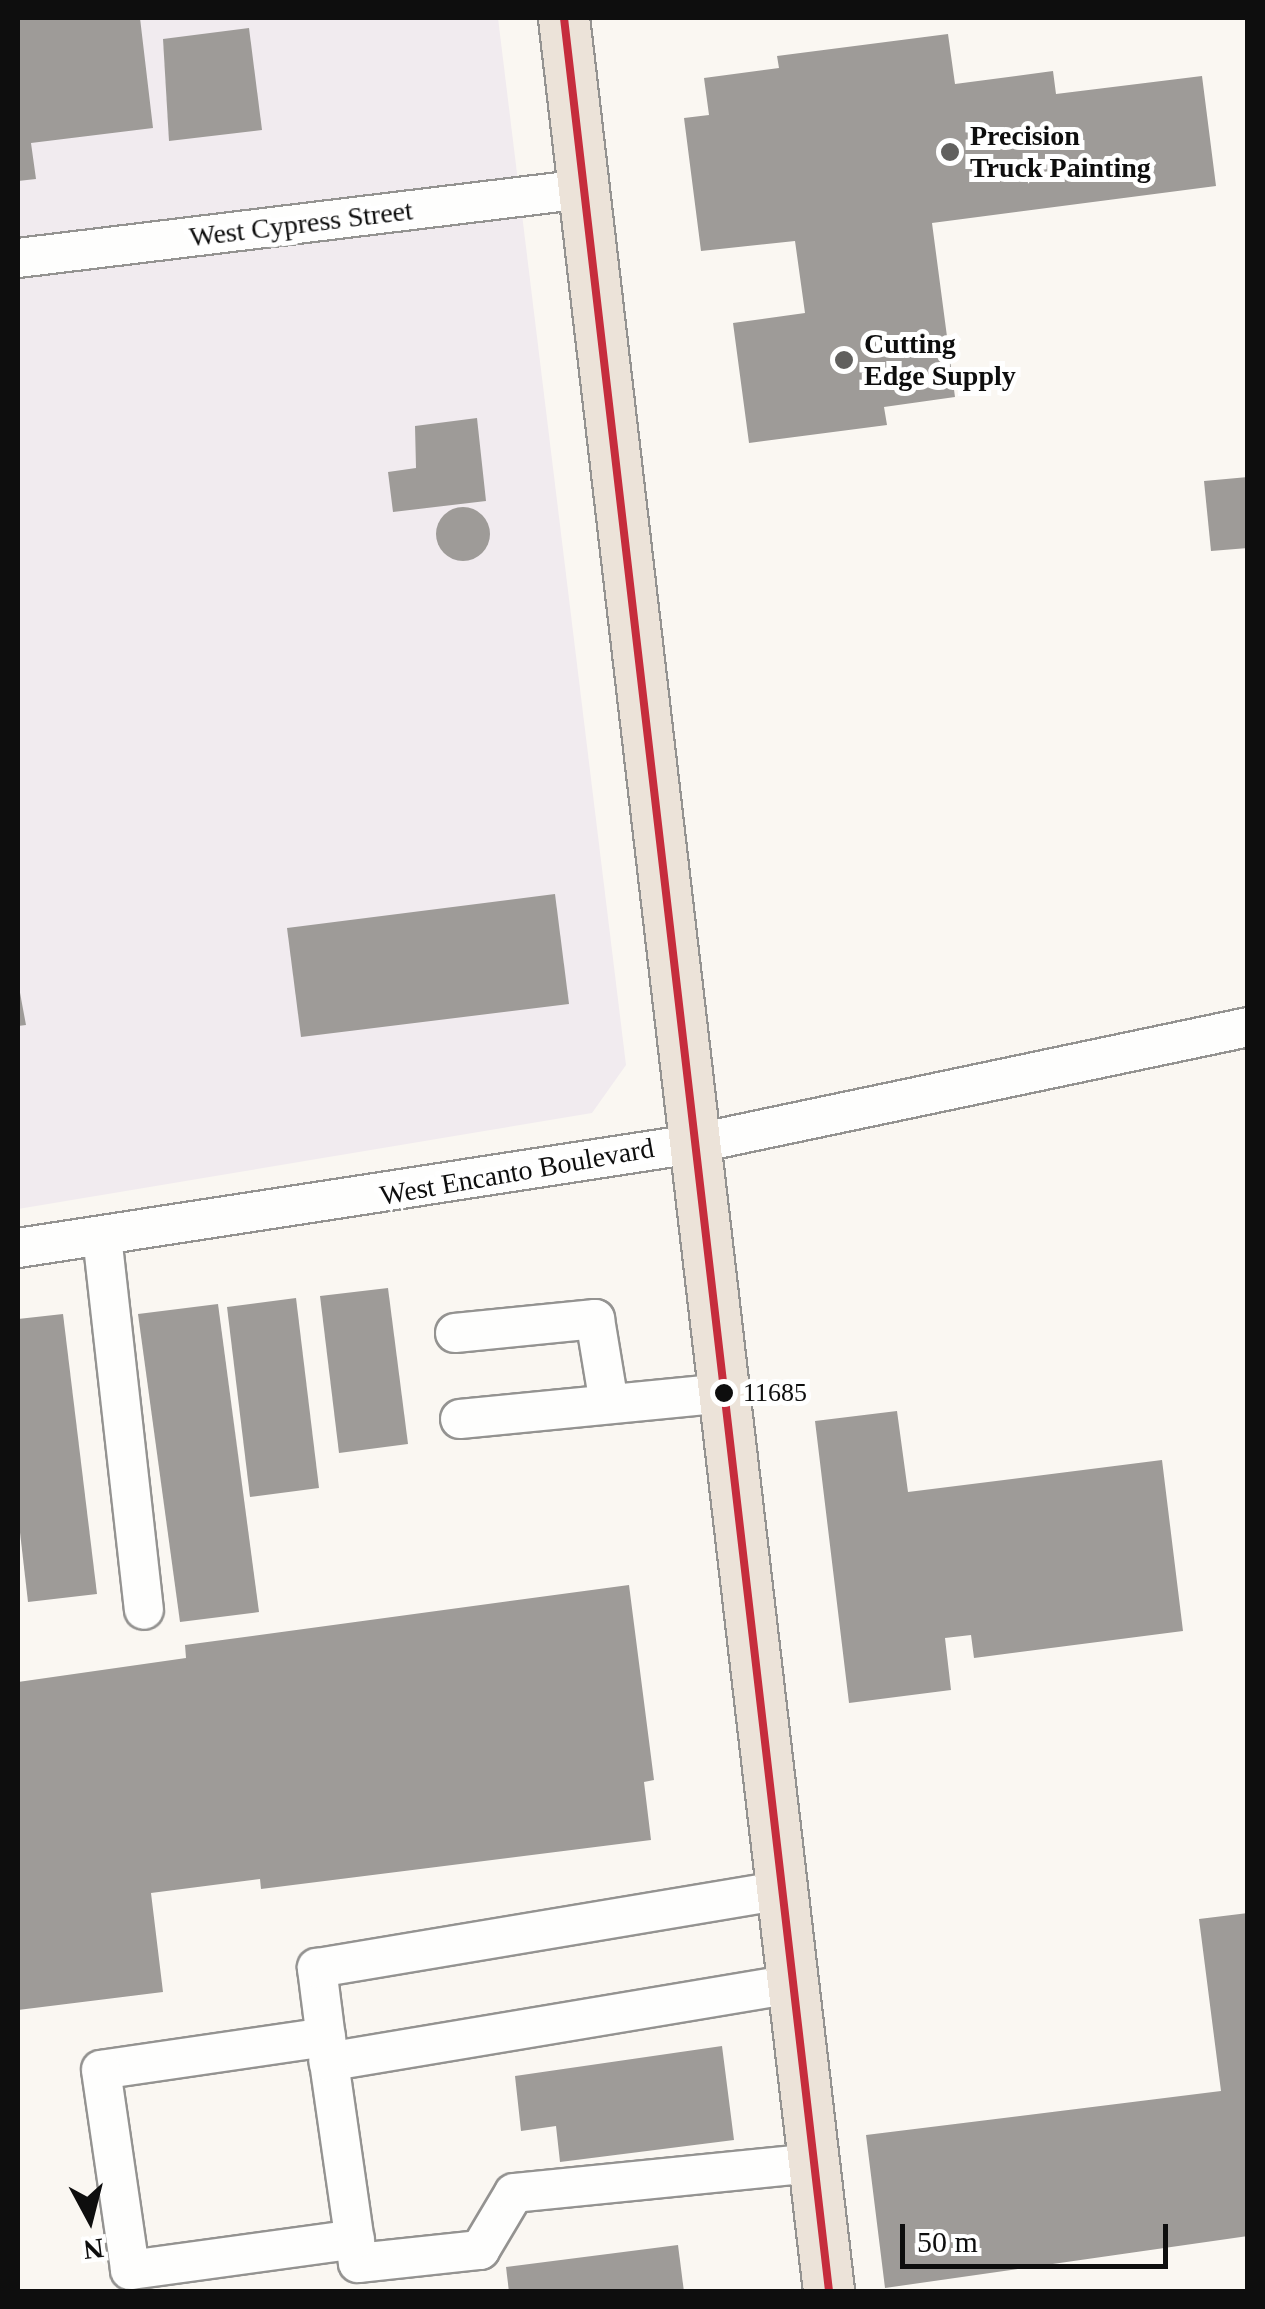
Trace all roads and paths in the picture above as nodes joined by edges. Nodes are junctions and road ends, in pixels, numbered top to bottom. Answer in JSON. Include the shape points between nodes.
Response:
{"nodes":[{"id":1,"x":564,"y":18,"type":"edge"},
{"id":2,"x":584,"y":189,"type":"junction"},
{"id":3,"x":18,"y":258,"type":"edge"},
{"id":4,"x":1248,"y":1027,"type":"edge"},
{"id":5,"x":693,"y":1144,"type":"junction"},
{"id":6,"x":102,"y":1236,"type":"junction"},
{"id":7,"x":18,"y":1248,"type":"edge"},
{"id":8,"x":455,"y":1333,"type":"dead end"},
{"id":9,"x":723,"y":1393,"type":"junction"},
{"id":10,"x":609,"y":1404,"type":"junction"},
{"id":11,"x":460,"y":1419,"type":"dead end"},
{"id":12,"x":144,"y":1610,"type":"dead end"},
{"id":13,"x":782,"y":1890,"type":"junction"},
{"id":14,"x":793,"y":1984,"type":"junction"},
{"id":15,"x":328,"y":2050,"type":"junction"},
{"id":16,"x":814,"y":2163,"type":"junction"},
{"id":17,"x":355,"y":2239,"type":"junction"},
{"id":18,"x":829,"y":2292,"type":"edge"}],
"edges":[{"from":1,"to":2,"type":"main road"},
{"from":2,"to":3,"type":"street","name":"West Cypress Street"},
{"from":2,"to":5,"type":"main road"},
{"from":4,"to":5,"type":"street","name":"West Encanto Boulevard"},
{"from":5,"to":6,"type":"street","name":"West Encanto Boulevard"},
{"from":5,"to":9,"type":"main road"},
{"from":6,"to":7,"type":"street","name":"West Encanto Boulevard"},
{"from":6,"to":12,"type":"street"},
{"from":8,"to":10,"type":"street","via":[[596,1319]]},
{"from":9,"to":10,"type":"street"},
{"from":9,"to":13,"type":"main road"},
{"from":10,"to":11,"type":"street"},
{"from":13,"to":14,"type":"main road"},
{"from":13,"to":15,"type":"street","via":[[317,1968]]},
{"from":14,"to":15,"type":"street"},
{"from":14,"to":16,"type":"main road"},
{"from":15,"to":17,"type":"street"},
{"from":15,"to":17,"type":"street","via":[[102,2070],[109,2124],[130,2270]]},
{"from":16,"to":17,"type":"street","via":[[514,2193],[480,2250],[358,2264]]},
{"from":16,"to":18,"type":"main road"}]}
